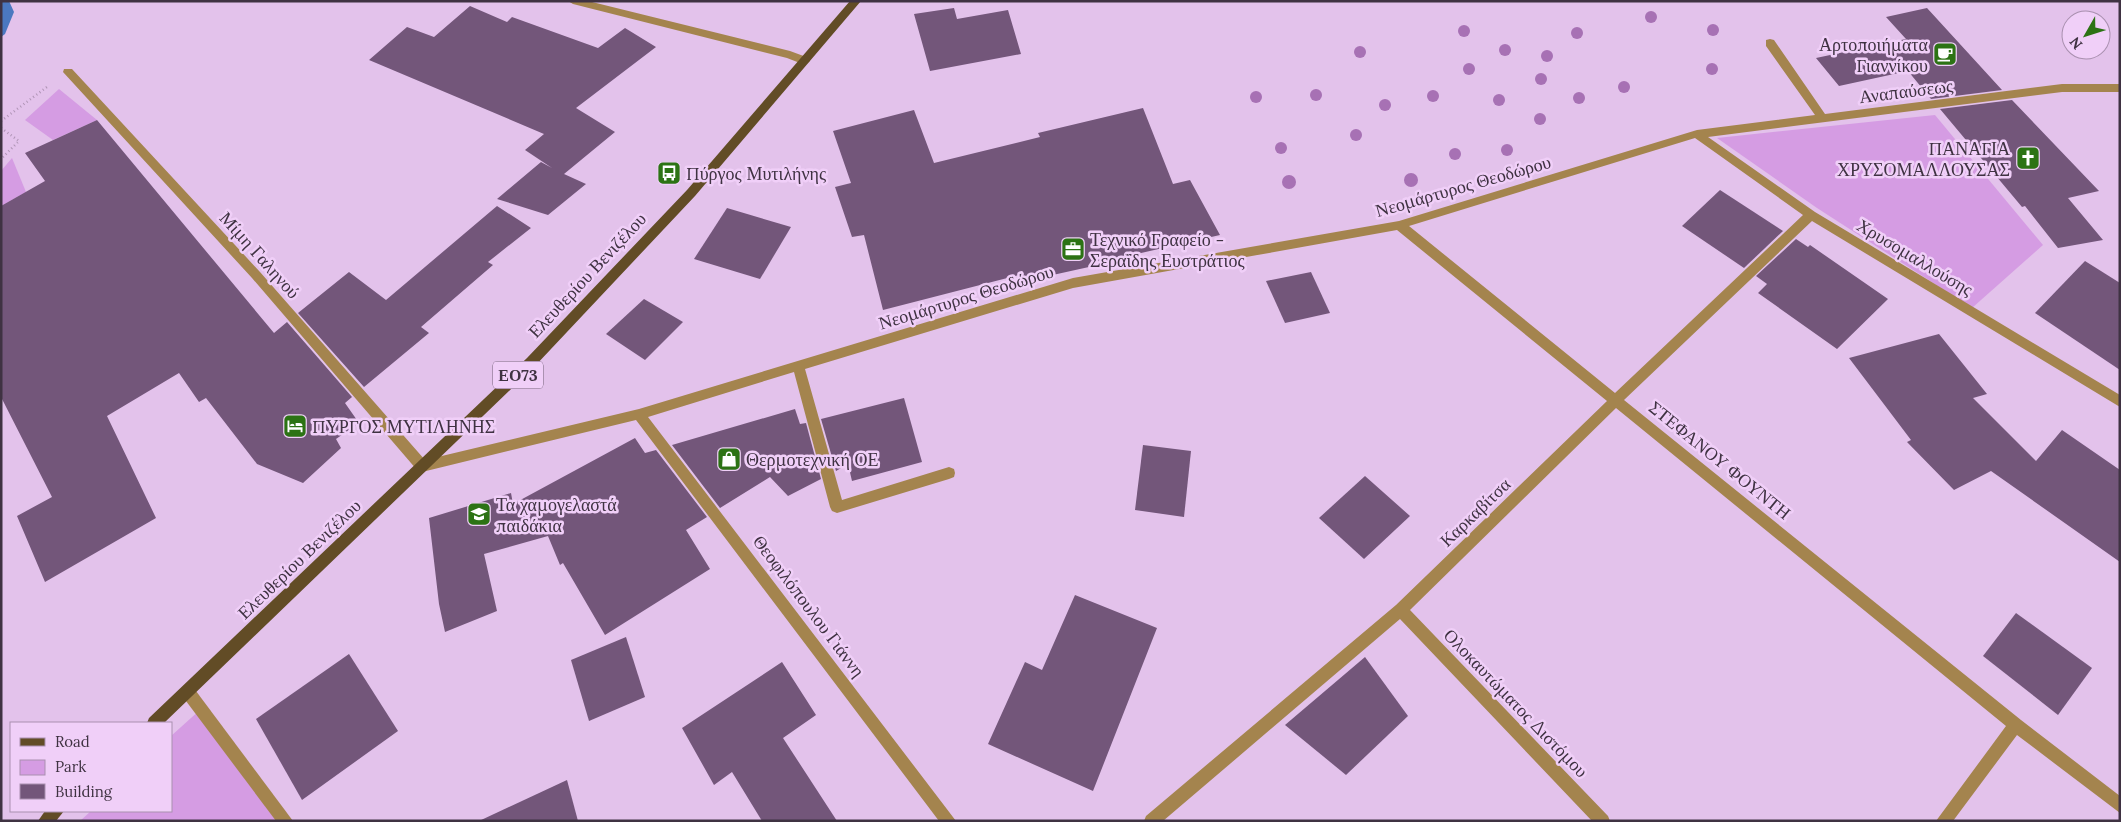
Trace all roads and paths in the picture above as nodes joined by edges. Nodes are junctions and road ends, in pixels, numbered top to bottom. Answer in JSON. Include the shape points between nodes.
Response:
{"nodes":[{"id":1,"x":572,"y":1,"type":"edge"},
{"id":2,"x":856,"y":1,"type":"edge"},
{"id":3,"x":1770,"y":43,"type":"dead end"},
{"id":4,"x":805,"y":61,"type":"junction"},
{"id":5,"x":68,"y":72,"type":"joint"},
{"id":6,"x":2120,"y":88,"type":"edge"},
{"id":7,"x":1823,"y":119,"type":"junction"},
{"id":8,"x":1,"y":121,"type":"edge"},
{"id":9,"x":1,"y":128,"type":"edge"},
{"id":10,"x":1697,"y":134,"type":"junction"},
{"id":11,"x":1,"y":159,"type":"edge"},
{"id":12,"x":1811,"y":215,"type":"junction"},
{"id":13,"x":1399,"y":225,"type":"junction"},
{"id":14,"x":798,"y":366,"type":"junction"},
{"id":15,"x":1616,"y":400,"type":"junction"},
{"id":16,"x":2120,"y":402,"type":"edge"},
{"id":17,"x":640,"y":414,"type":"junction"},
{"id":18,"x":422,"y":466,"type":"junction"},
{"id":19,"x":949,"y":473,"type":"dead end"},
{"id":20,"x":1401,"y":610,"type":"junction"},
{"id":21,"x":188,"y":692,"type":"junction"},
{"id":22,"x":155,"y":722,"type":"edge"},
{"id":23,"x":2016,"y":725,"type":"junction"},
{"id":24,"x":2120,"y":806,"type":"edge"},
{"id":25,"x":55,"y":812,"type":"edge"},
{"id":26,"x":45,"y":821,"type":"edge"},
{"id":27,"x":286,"y":821,"type":"edge"},
{"id":28,"x":950,"y":821,"type":"edge"},
{"id":29,"x":1151,"y":821,"type":"edge"},
{"id":30,"x":1604,"y":821,"type":"edge"},
{"id":31,"x":1942,"y":821,"type":"edge"}],
"edges":[{"from":1,"to":4,"type":"street"},
{"from":2,"to":4,"type":"main road","name":"Ελευθερίου Βενιζέλου","number":"ΕΟ73"},
{"from":3,"to":7,"type":"street"},
{"from":4,"to":18,"type":"main road","name":"Ελευθερίου Βενιζέλου","number":"ΕΟ73","via":[[691,193],[531,362]]},
{"from":5,"to":8,"type":"path"},
{"from":5,"to":18,"type":"street","name":"Μίμη Γαληνού","via":[[256,275]]},
{"from":6,"to":7,"type":"street","name":"Αναπαύσεως","via":[[2062,88]]},
{"from":7,"to":10,"type":"street","name":"Αναπαύσεως"},
{"from":9,"to":11,"type":"path","via":[[19,141]]},
{"from":10,"to":12,"type":"street","name":"Χρυσομαλλούσης"},
{"from":10,"to":13,"type":"street","name":"Νεομάρτυρος Θεοδώρου"},
{"from":12,"to":15,"type":"street","name":"Καρκαβίτσα"},
{"from":12,"to":16,"type":"street","name":"Χρυσομαλλούσης"},
{"from":13,"to":14,"type":"street","name":"Νεομάρτυρος Θεοδώρου","via":[[1074,283]]},
{"from":13,"to":15,"type":"street","name":"ΣΤΕΦΑΝΟΥ ΦΟΥΝΤΗ"},
{"from":14,"to":17,"type":"street","name":"Νεομάρτυρος Θεοδώρου"},
{"from":14,"to":19,"type":"street","via":[[837,507]]},
{"from":15,"to":20,"type":"street","name":"Καρκαβίτσα"},
{"from":15,"to":23,"type":"street","name":"ΣΤΕΦΑΝΟΥ ΦΟΥΝΤΗ"},
{"from":17,"to":18,"type":"street","name":"Νεομάρτυρος Θεοδώρου"},
{"from":17,"to":28,"type":"street","name":"Θεοφιλόπουλου Γιάννη"},
{"from":18,"to":21,"type":"main road","name":"Ελευθερίου Βενιζέλου","number":"ΕΟ73"},
{"from":20,"to":29,"type":"street","name":"Καρκαβίτσα"},
{"from":20,"to":30,"type":"street","name":"Ολοκαυτώματος Διστόμου"},
{"from":21,"to":22,"type":"main road","name":"Ελευθερίου Βενιζέλου","number":"ΕΟ73"},
{"from":21,"to":27,"type":"street"},
{"from":23,"to":24,"type":"street","name":"ΣΤΕΦΑΝΟΥ ΦΟΥΝΤΗ"},
{"from":23,"to":31,"type":"street"},
{"from":25,"to":26,"type":"main road"}]}
